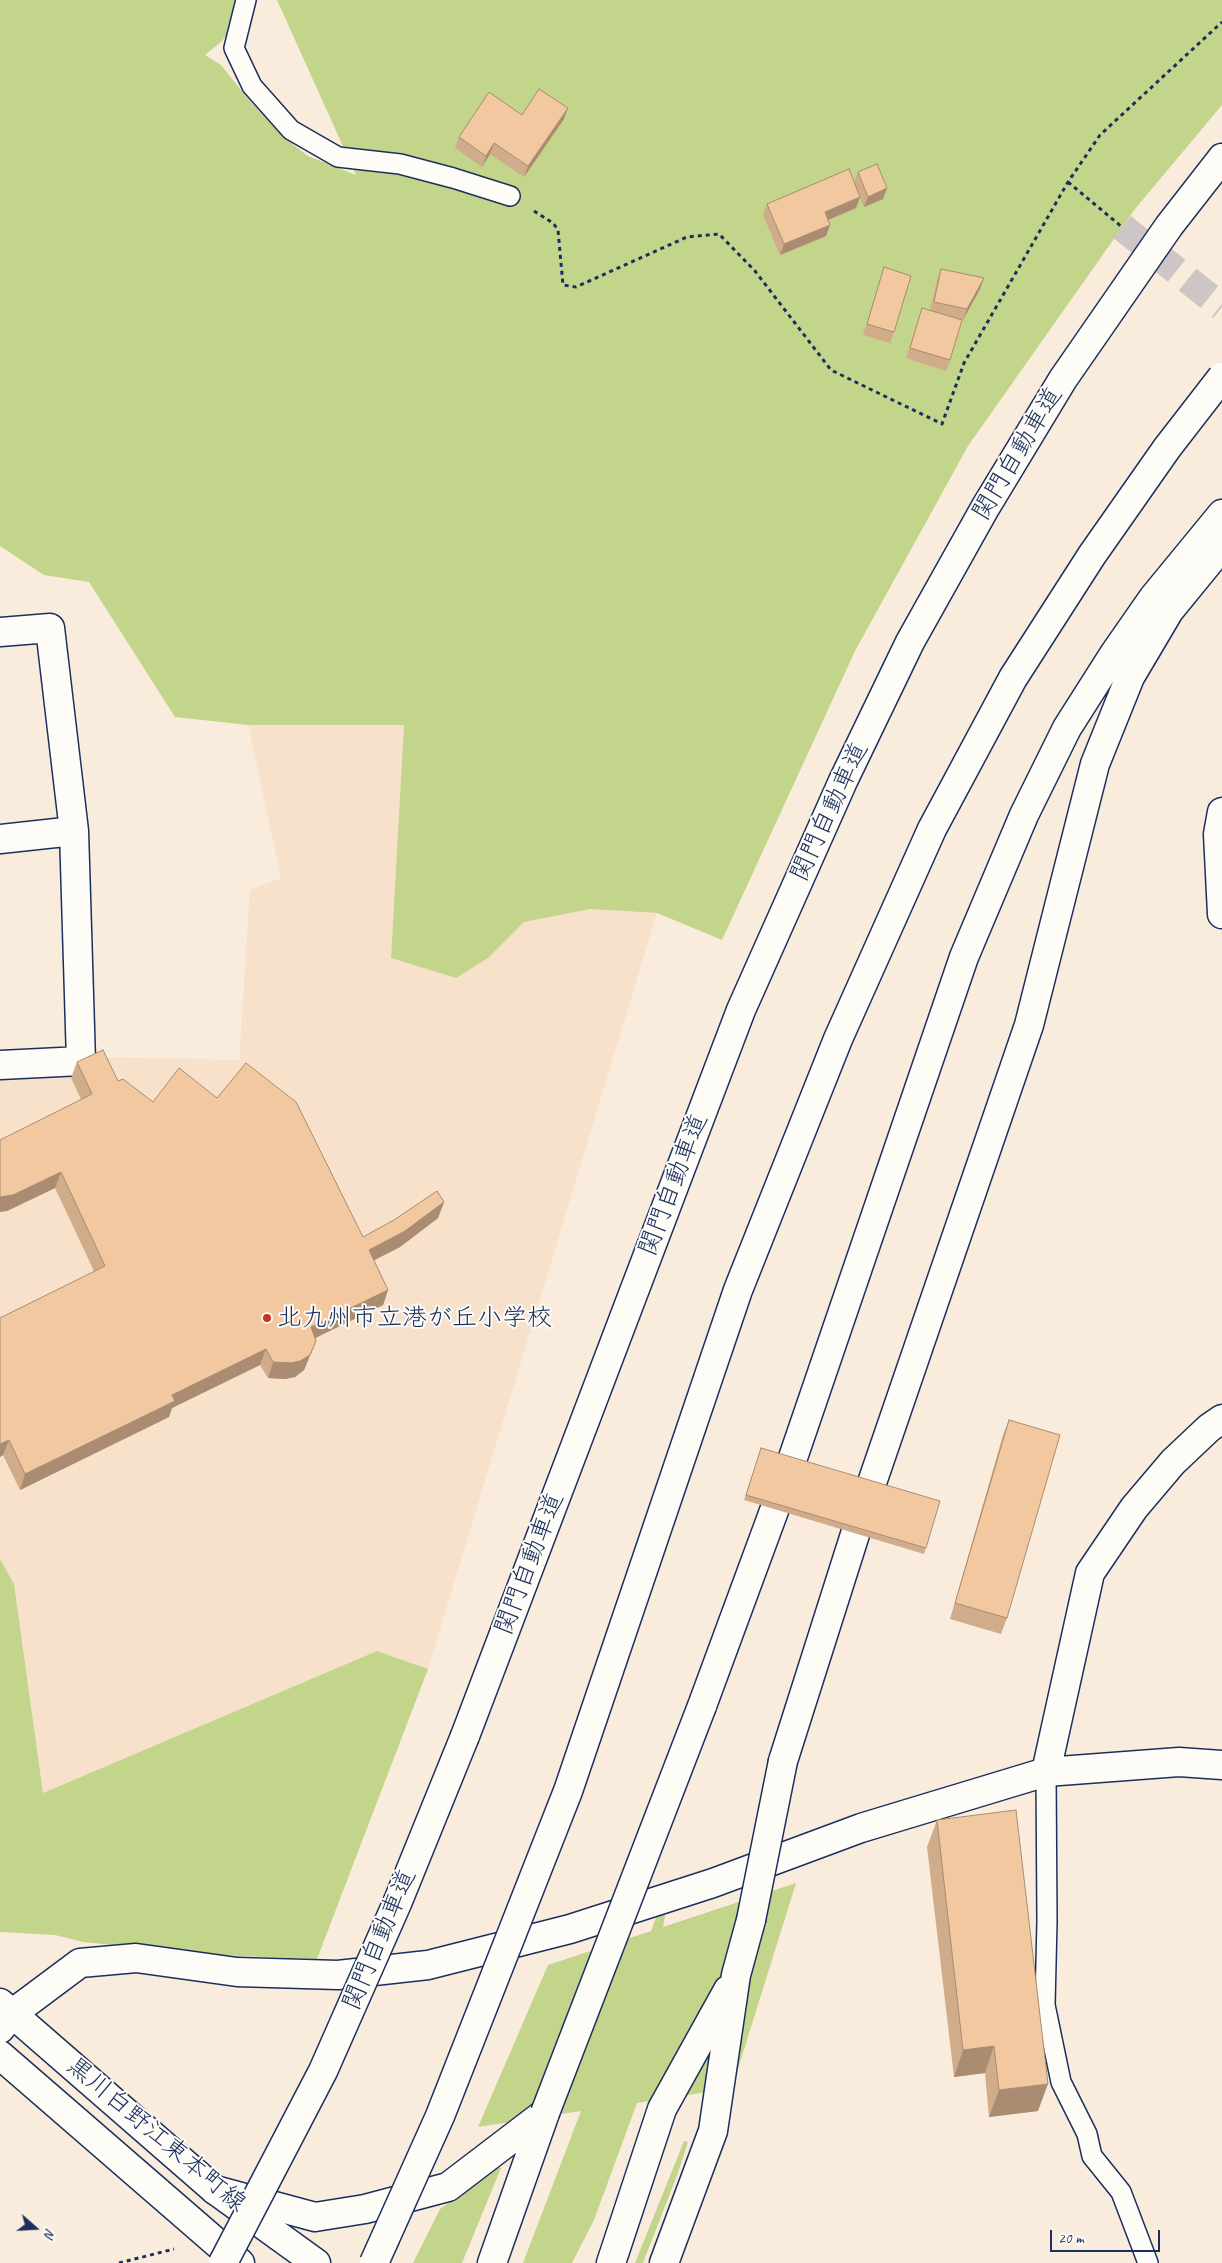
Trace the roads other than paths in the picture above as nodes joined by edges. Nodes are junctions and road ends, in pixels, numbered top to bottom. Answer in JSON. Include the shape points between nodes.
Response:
{"nodes":[{"id":1,"x":246,"y":0,"type":"edge"},
{"id":2,"x":1222,"y":158,"type":"edge"},
{"id":3,"x":510,"y":196,"type":"road end"},
{"id":4,"x":1222,"y":378,"type":"edge"},
{"id":5,"x":1222,"y":514,"type":"edge"},
{"id":6,"x":1222,"y":546,"type":"edge"},
{"id":7,"x":1161,"y":604,"type":"junction"},
{"id":8,"x":0,"y":632,"type":"edge"},
{"id":9,"x":1222,"y":812,"type":"edge"},
{"id":10,"x":74,"y":831,"type":"junction"},
{"id":11,"x":0,"y":839,"type":"edge"},
{"id":12,"x":1222,"y":914,"type":"edge"},
{"id":13,"x":0,"y":1065,"type":"edge"},
{"id":14,"x":1218,"y":1424,"type":"edge"},
{"id":15,"x":1222,"y":1764,"type":"edge"},
{"id":16,"x":1046,"y":1772,"type":"junction"},
{"id":17,"x":736,"y":1975,"type":"junction"},
{"id":18,"x":4,"y":2015,"type":"edge"},
{"id":19,"x":0,"y":2055,"type":"edge"},
{"id":20,"x":544,"y":2113,"type":"junction"},
{"id":21,"x":215,"y":2190,"type":"junction"},
{"id":22,"x":223,"y":2263,"type":"edge"},
{"id":23,"x":240,"y":2263,"type":"edge"},
{"id":24,"x":316,"y":2263,"type":"edge"},
{"id":25,"x":374,"y":2263,"type":"edge"},
{"id":26,"x":492,"y":2263,"type":"edge"},
{"id":27,"x":611,"y":2263,"type":"edge"},
{"id":28,"x":664,"y":2263,"type":"edge"},
{"id":29,"x":1148,"y":2263,"type":"edge"}],
"edges":[{"from":1,"to":3,"type":"lane","via":[[234,48],[252,86],[291,130],[338,157],[400,164]]},
{"from":2,"to":22,"type":"main road","name":"関門自動車道","bridge":true,"via":[[1169,226],[1058,387],[910,642],[847,773],[741,1010],[465,1736],[398,1901],[323,2071]]},
{"from":4,"to":25,"type":"main road","bridge":true,"via":[[1092,555],[1013,678],[920,855],[838,1039],[738,1290],[568,1791],[440,2116]]},
{"from":5,"to":7,"type":"main road"},
{"from":6,"to":7,"type":"main road"},
{"from":7,"to":17,"type":"main road","bridge":true,"via":[[1095,764],[1029,1024],[864,1506],[783,1762],[751,1920]]},
{"from":7,"to":20,"type":"main road","bridge":true,"via":[[1114,654],[1067,728],[1024,814],[964,957],[788,1472],[702,1706]]},
{"from":8,"to":10,"type":"main road","via":[[50,628]]},
{"from":9,"to":12,"type":"main road","via":[[1218,834]]},
{"from":10,"to":11,"type":"main road"},
{"from":10,"to":13,"type":"main road","via":[[81,1060]]},
{"from":14,"to":16,"type":"main road","via":[[1173,1462],[1134,1508],[1090,1573]]},
{"from":15,"to":16,"type":"main road","via":[[1179,1762]]},
{"from":16,"to":18,"type":"main road","via":[[861,1828],[570,1929],[428,1965],[338,1974],[237,1972],[136,1958],[80,1963]]},
{"from":16,"to":29,"type":"lane","via":[[1045,2005],[1061,2082],[1087,2134],[1092,2156],[1121,2192]]},
{"from":17,"to":27,"type":"main road","via":[[662,2109]]},
{"from":17,"to":28,"type":"main road","via":[[713,2131]]},
{"from":18,"to":21,"type":"main road","name":"黒川白野江東本町線"},
{"from":19,"to":23,"type":"main road","name":"黒川白野江東本町線"},
{"from":20,"to":21,"type":"main road","via":[[448,2187],[365,2209],[315,2217]]},
{"from":20,"to":26,"type":"main road"},
{"from":21,"to":24,"type":"main road","name":"黒川白野江東本町線"}]}
